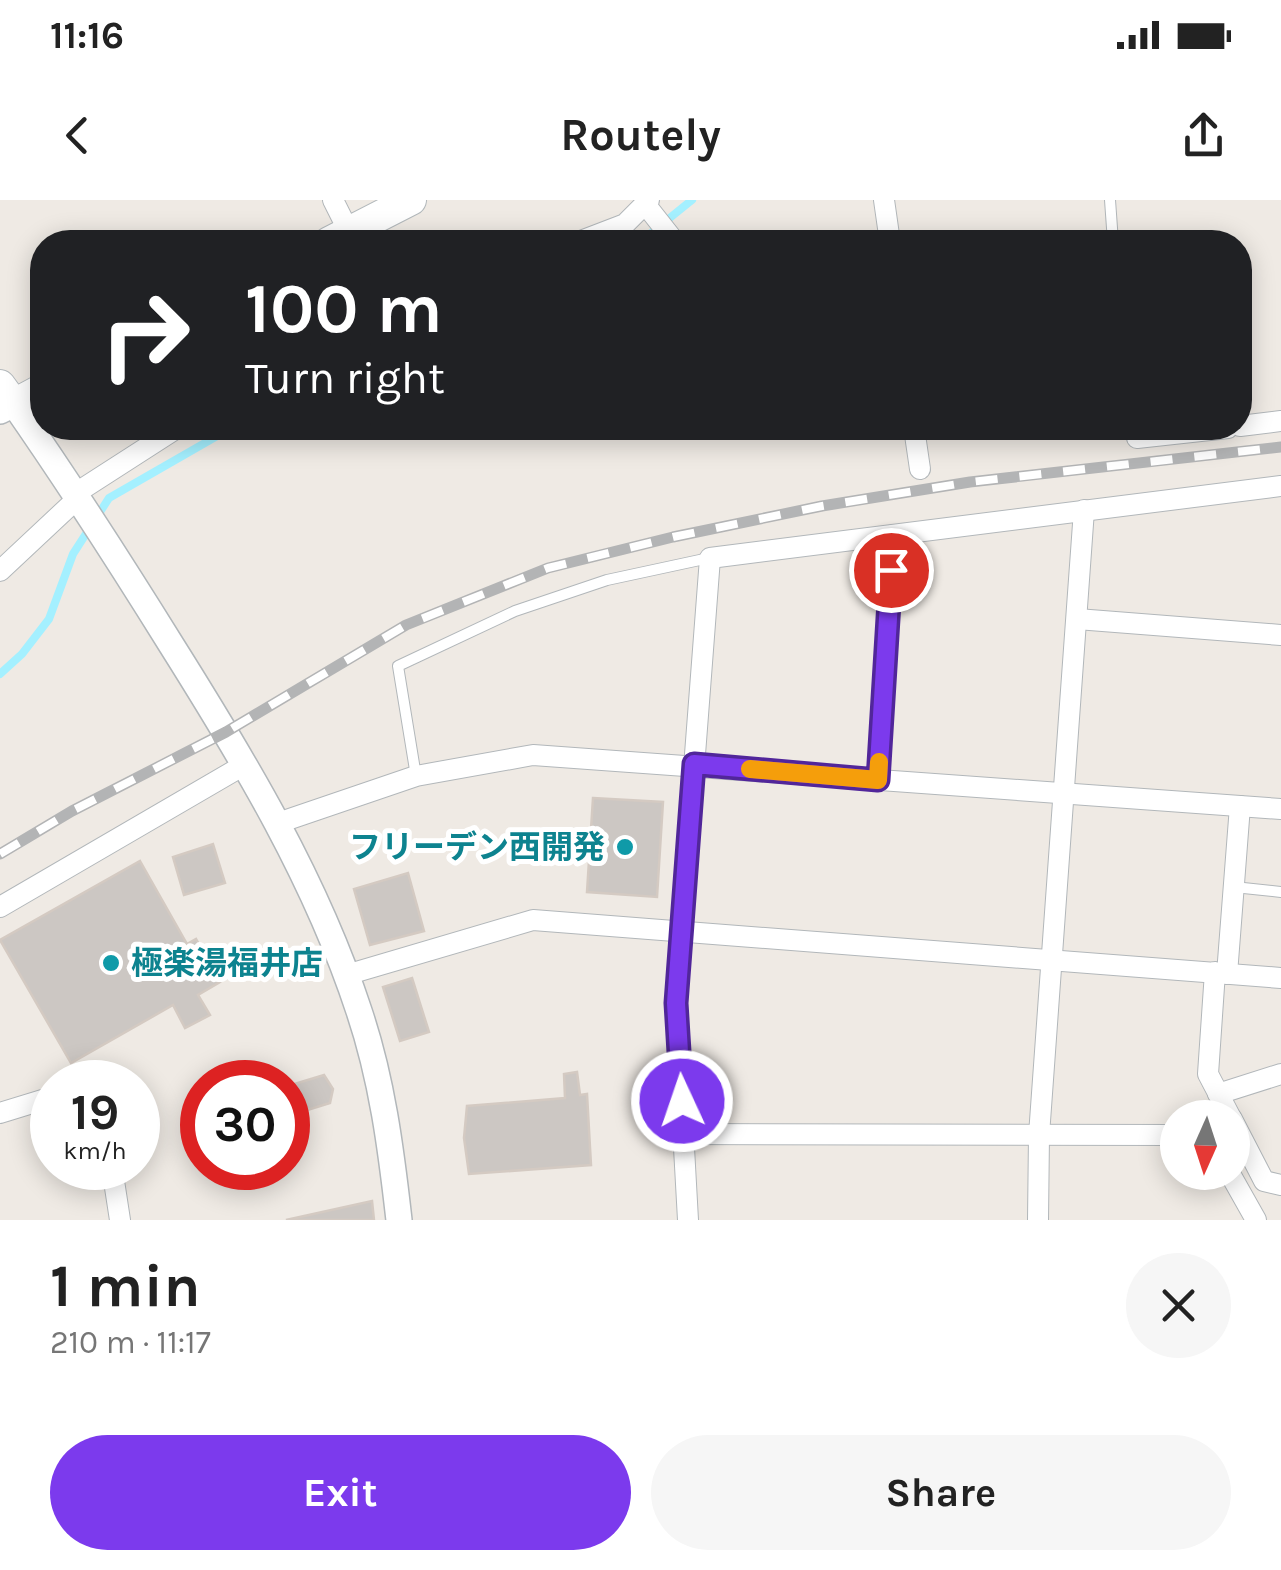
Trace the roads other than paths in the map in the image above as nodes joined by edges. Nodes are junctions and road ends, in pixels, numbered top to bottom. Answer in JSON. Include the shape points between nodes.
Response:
{"nodes":[{"id":1,"x":334,"y":200,"type":"edge"},
{"id":2,"x":411,"y":200,"type":"edge"},
{"id":3,"x":884,"y":200,"type":"edge"},
{"id":4,"x":1110,"y":200,"type":"edge"},
{"id":5,"x":647,"y":202,"type":"edge"},
{"id":6,"x":338,"y":230,"type":"edge"},
{"id":7,"x":353,"y":230,"type":"edge"},
{"id":8,"x":609,"y":230,"type":"edge"},
{"id":9,"x":667,"y":230,"type":"edge"},
{"id":10,"x":888,"y":230,"type":"edge"},
{"id":11,"x":1112,"y":230,"type":"edge"},
{"id":12,"x":30,"y":393,"type":"edge"},
{"id":13,"x":5,"y":400,"type":"edge"},
{"id":14,"x":1281,"y":421,"type":"edge"},
{"id":15,"x":1252,"y":425,"type":"edge"},
{"id":16,"x":30,"y":433,"type":"edge"},
{"id":17,"x":36,"y":440,"type":"edge"},
{"id":18,"x":160,"y":440,"type":"edge"},
{"id":19,"x":916,"y":440,"type":"edge"},
{"id":20,"x":920,"y":469,"type":"dead end"},
{"id":21,"x":1281,"y":486,"type":"edge"},
{"id":22,"x":78,"y":495,"type":"junction"},
{"id":23,"x":1084,"y":510,"type":"junction"},
{"id":24,"x":893,"y":536,"type":"junction"},
{"id":25,"x":710,"y":558,"type":"junction"},
{"id":26,"x":0,"y":571,"type":"edge"},
{"id":27,"x":1077,"y":618,"type":"junction"},
{"id":28,"x":1281,"y":635,"type":"edge"},
{"id":29,"x":694,"y":764,"type":"junction"},
{"id":30,"x":244,"y":765,"type":"junction"},
{"id":31,"x":416,"y":776,"type":"junction"},
{"id":32,"x":878,"y":780,"type":"junction"},
{"id":33,"x":1063,"y":793,"type":"junction"},
{"id":34,"x":1240,"y":806,"type":"junction"},
{"id":35,"x":1281,"y":809,"type":"edge"},
{"id":36,"x":278,"y":823,"type":"junction"},
{"id":37,"x":1234,"y":887,"type":"junction"},
{"id":38,"x":1281,"y":892,"type":"edge"},
{"id":39,"x":0,"y":907,"type":"edge"},
{"id":40,"x":682,"y":930,"type":"junction"},
{"id":41,"x":1051,"y":958,"type":"junction"},
{"id":42,"x":1221,"y":973,"type":"junction"},
{"id":43,"x":346,"y":975,"type":"junction"},
{"id":44,"x":1281,"y":978,"type":"edge"},
{"id":45,"x":1281,"y":1074,"type":"edge"},
{"id":46,"x":1218,"y":1094,"type":"junction"},
{"id":47,"x":1222,"y":1100,"type":"edge"},
{"id":48,"x":30,"y":1103,"type":"edge"},
{"id":49,"x":0,"y":1113,"type":"edge"},
{"id":50,"x":683,"y":1134,"type":"junction"},
{"id":51,"x":1040,"y":1135,"type":"junction"},
{"id":52,"x":1160,"y":1135,"type":"edge"},
{"id":53,"x":1250,"y":1153,"type":"edge"},
{"id":54,"x":1281,"y":1184,"type":"edge"},
{"id":55,"x":115,"y":1190,"type":"edge"},
{"id":56,"x":1239,"y":1190,"type":"edge"},
{"id":57,"x":120,"y":1220,"type":"edge"},
{"id":58,"x":399,"y":1220,"type":"edge"},
{"id":59,"x":688,"y":1220,"type":"edge"},
{"id":60,"x":1038,"y":1220,"type":"edge"},
{"id":61,"x":1256,"y":1220,"type":"edge"}],
"edges":[{"from":1,"to":6,"type":"street"},
{"from":2,"to":7,"type":"main road"},
{"from":3,"to":10,"type":"street"},
{"from":4,"to":11,"type":"lane"},
{"from":5,"to":8,"type":"street"},
{"from":5,"to":9,"type":"street"},
{"from":12,"to":13,"type":"main road"},
{"from":13,"to":16,"type":"street"},
{"from":14,"to":15,"type":"street"},
{"from":17,"to":22,"type":"street"},
{"from":18,"to":22,"type":"street"},
{"from":19,"to":20,"type":"street"},
{"from":21,"to":23,"type":"street"},
{"from":22,"to":26,"type":"street"},
{"from":22,"to":30,"type":"street"},
{"from":23,"to":24,"type":"street"},
{"from":23,"to":27,"type":"street"},
{"from":24,"to":25,"type":"street"},
{"from":24,"to":32,"type":"street"},
{"from":25,"to":29,"type":"street"},
{"from":25,"to":31,"type":"lane","via":[[607,580],[515,611],[398,666]]},
{"from":27,"to":28,"type":"street"},
{"from":27,"to":33,"type":"street"},
{"from":29,"to":31,"type":"street","via":[[532,754]]},
{"from":29,"to":32,"type":"street"},
{"from":29,"to":40,"type":"street"},
{"from":30,"to":36,"type":"street"},
{"from":30,"to":39,"type":"street"},
{"from":31,"to":36,"type":"street"},
{"from":32,"to":33,"type":"street"},
{"from":33,"to":34,"type":"street"},
{"from":33,"to":41,"type":"street"},
{"from":34,"to":35,"type":"street"},
{"from":34,"to":37,"type":"street"},
{"from":36,"to":43,"type":"street"},
{"from":37,"to":38,"type":"lane"},
{"from":37,"to":42,"type":"street"},
{"from":40,"to":41,"type":"street"},
{"from":40,"to":43,"type":"street","via":[[533,920]]},
{"from":40,"to":50,"type":"street","via":[[676,1003]]},
{"from":41,"to":42,"type":"street"},
{"from":41,"to":51,"type":"street"},
{"from":42,"to":44,"type":"street"},
{"from":42,"to":46,"type":"street","via":[[1208,1074]]},
{"from":43,"to":58,"type":"street","via":[[388,1119]]},
{"from":45,"to":46,"type":"street"},
{"from":46,"to":47,"type":"street"},
{"from":48,"to":49,"type":"street"},
{"from":50,"to":51,"type":"street"},
{"from":50,"to":59,"type":"street"},
{"from":51,"to":52,"type":"street"},
{"from":51,"to":60,"type":"street"},
{"from":53,"to":54,"type":"street","via":[[1264,1181]]},
{"from":55,"to":57,"type":"street"},
{"from":56,"to":61,"type":"street"}]}
